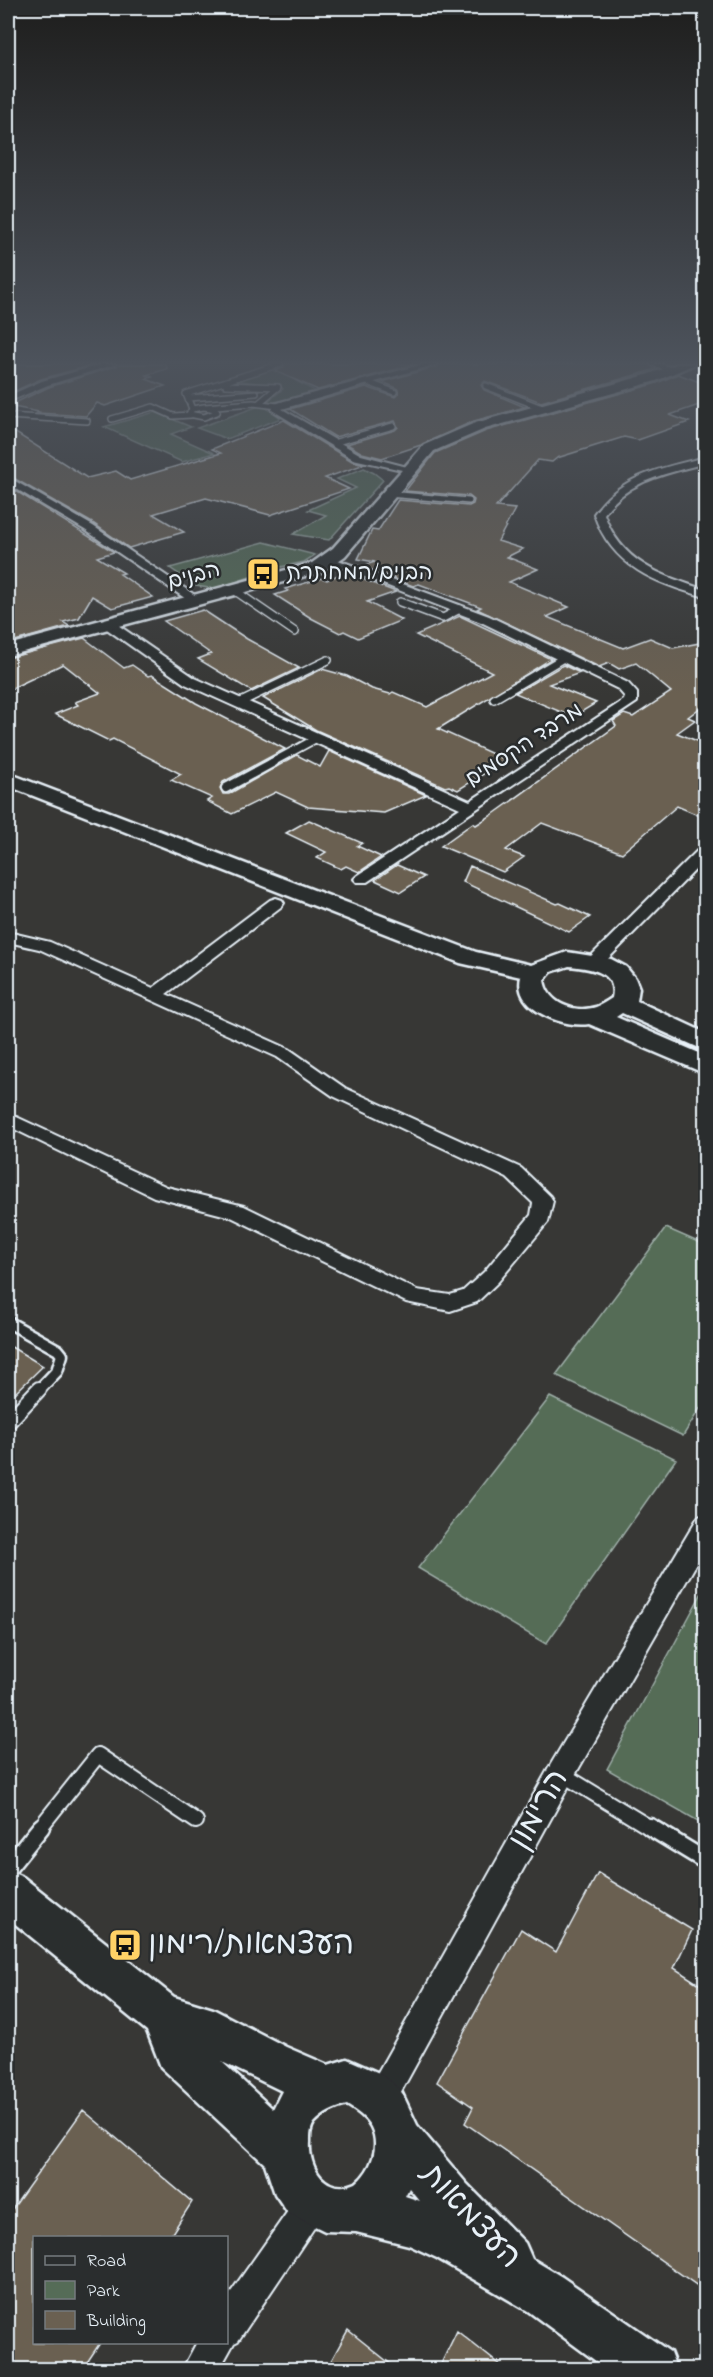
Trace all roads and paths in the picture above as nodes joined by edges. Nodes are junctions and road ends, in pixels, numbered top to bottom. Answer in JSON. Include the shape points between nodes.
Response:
{"nodes":[{"id":1,"x":403,"y":475,"type":"edge"},
{"id":2,"x":654,"y":475,"type":"edge"},
{"id":3,"x":8,"y":480,"type":"edge"},
{"id":4,"x":388,"y":494,"type":"junction"},
{"id":5,"x":469,"y":501,"type":"dead end"},
{"id":6,"x":330,"y":560,"type":"junction"},
{"id":7,"x":234,"y":590,"type":"junction"},
{"id":8,"x":705,"y":594,"type":"edge"},
{"id":9,"x":195,"y":600,"type":"junction"},
{"id":10,"x":400,"y":602,"type":"dead end"},
{"id":11,"x":460,"y":609,"type":"junction"},
{"id":12,"x":108,"y":624,"type":"junction"},
{"id":13,"x":295,"y":632,"type":"dead end"},
{"id":14,"x":8,"y":651,"type":"edge"},
{"id":15,"x":565,"y":657,"type":"junction"},
{"id":16,"x":328,"y":660,"type":"dead end"},
{"id":17,"x":494,"y":699,"type":"dead end"},
{"id":18,"x":239,"y":703,"type":"junction"},
{"id":19,"x":317,"y":738,"type":"junction"},
{"id":20,"x":8,"y":779,"type":"edge"},
{"id":21,"x":226,"y":788,"type":"dead end"},
{"id":22,"x":8,"y":796,"type":"edge"},
{"id":23,"x":471,"y":807,"type":"junction"},
{"id":24,"x":705,"y":850,"type":"edge"},
{"id":25,"x":362,"y":879,"type":"dead end"},
{"id":26,"x":276,"y":903,"type":"junction"},
{"id":27,"x":8,"y":937,"type":"edge"},
{"id":28,"x":595,"y":962,"type":"junction"},
{"id":29,"x":534,"y":981,"type":"junction"},
{"id":30,"x":155,"y":994,"type":"junction"},
{"id":31,"x":621,"y":1003,"type":"junction"},
{"id":32,"x":593,"y":1016,"type":"junction"},
{"id":33,"x":705,"y":1043,"type":"edge"},
{"id":34,"x":705,"y":1066,"type":"edge"},
{"id":35,"x":8,"y":1119,"type":"edge"},
{"id":36,"x":8,"y":1322,"type":"edge"},
{"id":37,"x":8,"y":1422,"type":"edge"},
{"id":38,"x":705,"y":1524,"type":"edge"},
{"id":39,"x":561,"y":1773,"type":"junction"},
{"id":40,"x":196,"y":1821,"type":"dead end"},
{"id":41,"x":705,"y":1861,"type":"edge"},
{"id":42,"x":13,"y":1895,"type":"edge"},
{"id":43,"x":163,"y":2016,"type":"junction"},
{"id":44,"x":324,"y":2086,"type":"junction"},
{"id":45,"x":389,"y":2118,"type":"junction"},
{"id":46,"x":285,"y":2151,"type":"junction"},
{"id":47,"x":336,"y":2205,"type":"junction"},
{"id":48,"x":545,"y":2294,"type":"junction"},
{"id":49,"x":228,"y":2327,"type":"edge"},
{"id":50,"x":216,"y":2344,"type":"edge"},
{"id":51,"x":199,"y":2370,"type":"edge"},
{"id":52,"x":652,"y":2370,"type":"edge"}],
"edges":[{"from":1,"to":4,"type":"street","name":"הבנים"},
{"from":2,"to":8,"type":"street","via":[[635,481],[606,501],[599,514],[602,530],[610,544],[645,571]]},
{"from":3,"to":9,"type":"street","via":[[89,528]]},
{"from":4,"to":5,"type":"lane"},
{"from":4,"to":6,"type":"street","name":"הבנים"},
{"from":6,"to":7,"type":"street","name":"הבנים","via":[[302,572]]},
{"from":6,"to":11,"type":"street","name":"מרבד הקסמים"},
{"from":7,"to":9,"type":"street","name":"הבנים"},
{"from":7,"to":13,"type":"lane"},
{"from":9,"to":12,"type":"street","name":"הבנים"},
{"from":10,"to":11,"type":"lane","via":[[443,618]]},
{"from":11,"to":15,"type":"street","name":"מרבד הקסמים"},
{"from":12,"to":14,"type":"street","name":"הבנים"},
{"from":12,"to":18,"type":"street","name":"מרבד הקסמים","via":[[177,673]]},
{"from":15,"to":17,"type":"lane"},
{"from":15,"to":23,"type":"street","name":"מרבד הקסמים","via":[[623,686],[631,693],[630,702]]},
{"from":16,"to":18,"type":"lane"},
{"from":18,"to":19,"type":"street","name":"מרבד הקסמים"},
{"from":19,"to":21,"type":"lane"},
{"from":19,"to":23,"type":"street","name":"מרבד הקסמים"},
{"from":20,"to":29,"type":"street"},
{"from":22,"to":26,"type":"street"},
{"from":23,"to":25,"type":"street"},
{"from":24,"to":28,"type":"street"},
{"from":26,"to":29,"type":"street","via":[[441,964]]},
{"from":26,"to":30,"type":"street"},
{"from":27,"to":30,"type":"street","via":[[44,945]]},
{"from":28,"to":29,"type":"street","via":[[556,961],[543,966]]},
{"from":28,"to":31,"type":"street","via":[[621,977],[626,987]]},
{"from":29,"to":32,"type":"street","via":[[541,1004],[568,1016]]},
{"from":30,"to":35,"type":"street","via":[[282,1053],[339,1092],[514,1173],[543,1202],[541,1217],[470,1297],[450,1303],[413,1297],[237,1211],[160,1192]]},
{"from":31,"to":32,"type":"street"},
{"from":31,"to":33,"type":"street"},
{"from":32,"to":34,"type":"street"},
{"from":36,"to":37,"type":"lane","via":[[62,1355],[57,1371]]},
{"from":38,"to":39,"type":"street","name":"הרימון"},
{"from":39,"to":41,"type":"lane"},
{"from":39,"to":45,"type":"street","name":"הרימון"},
{"from":40,"to":42,"type":"lane","via":[[98,1755]]},
{"from":42,"to":43,"type":"street"},
{"from":43,"to":44,"type":"street","via":[[197,2025]]},
{"from":43,"to":46,"type":"street","via":[[177,2051]]},
{"from":44,"to":45,"type":"street","via":[[346,2082],[364,2087]]},
{"from":44,"to":46,"type":"street","via":[[313,2091],[291,2116]]},
{"from":45,"to":47,"type":"street","via":[[396,2163],[386,2187],[375,2199]]},
{"from":45,"to":48,"type":"street","name":"העצמאות","via":[[449,2200]]},
{"from":46,"to":47,"type":"street","via":[[293,2181],[305,2197]]},
{"from":47,"to":48,"type":"street","name":"העצמאות","via":[[412,2222],[454,2241]]},
{"from":47,"to":49,"type":"street"},
{"from":48,"to":52,"type":"street","name":"העצמאות"},
{"from":50,"to":51,"type":"street"}]}
